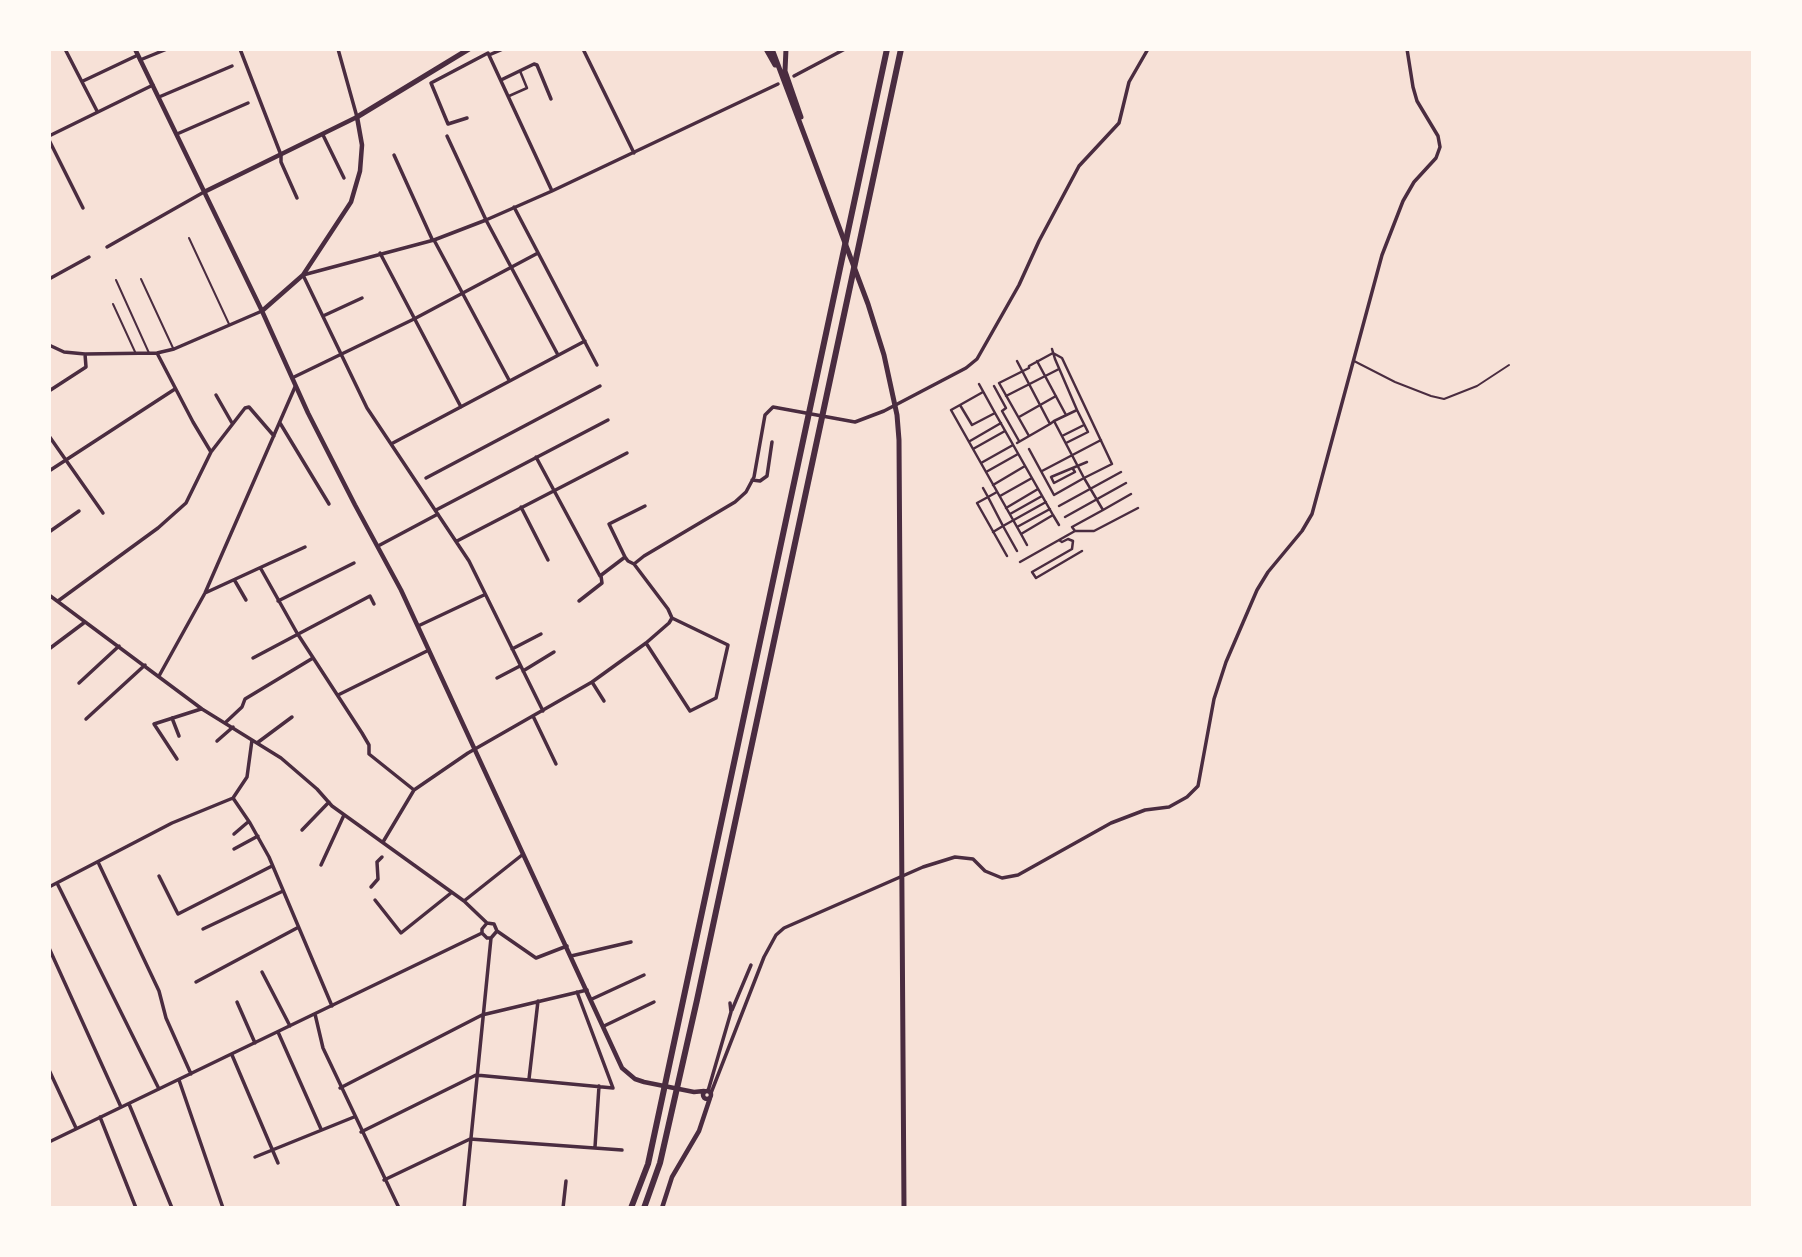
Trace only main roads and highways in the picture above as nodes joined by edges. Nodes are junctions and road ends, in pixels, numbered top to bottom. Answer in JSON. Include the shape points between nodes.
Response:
{"nodes":[{"id":1,"x":469,"y":49,"type":"edge"},
{"id":2,"x":766,"y":49,"type":"edge"},
{"id":3,"x":772,"y":49,"type":"edge"},
{"id":4,"x":786,"y":49,"type":"edge"},
{"id":5,"x":887,"y":49,"type":"edge"},
{"id":6,"x":901,"y":49,"type":"edge"},
{"id":7,"x":780,"y":81,"type":"junction"},
{"id":8,"x":357,"y":117,"type":"road end"},
{"id":9,"x":804,"y":133,"type":"junction"},
{"id":10,"x":631,"y":1208,"type":"edge"},
{"id":11,"x":644,"y":1208,"type":"edge"},
{"id":12,"x":904,"y":1208,"type":"edge"}],
"edges":[{"from":1,"to":8,"type":"highway"},
{"from":2,"to":7,"type":"highway"},
{"from":3,"to":7,"type":"highway"},
{"from":4,"to":9,"type":"highway","via":[[785,71]]},
{"from":5,"to":10,"type":"highway","via":[[648,1164]]},
{"from":6,"to":11,"type":"highway","via":[[694,1013],[660,1163]]},
{"from":7,"to":9,"type":"highway"},
{"from":9,"to":12,"type":"highway","via":[[868,304],[897,415]]}]}
